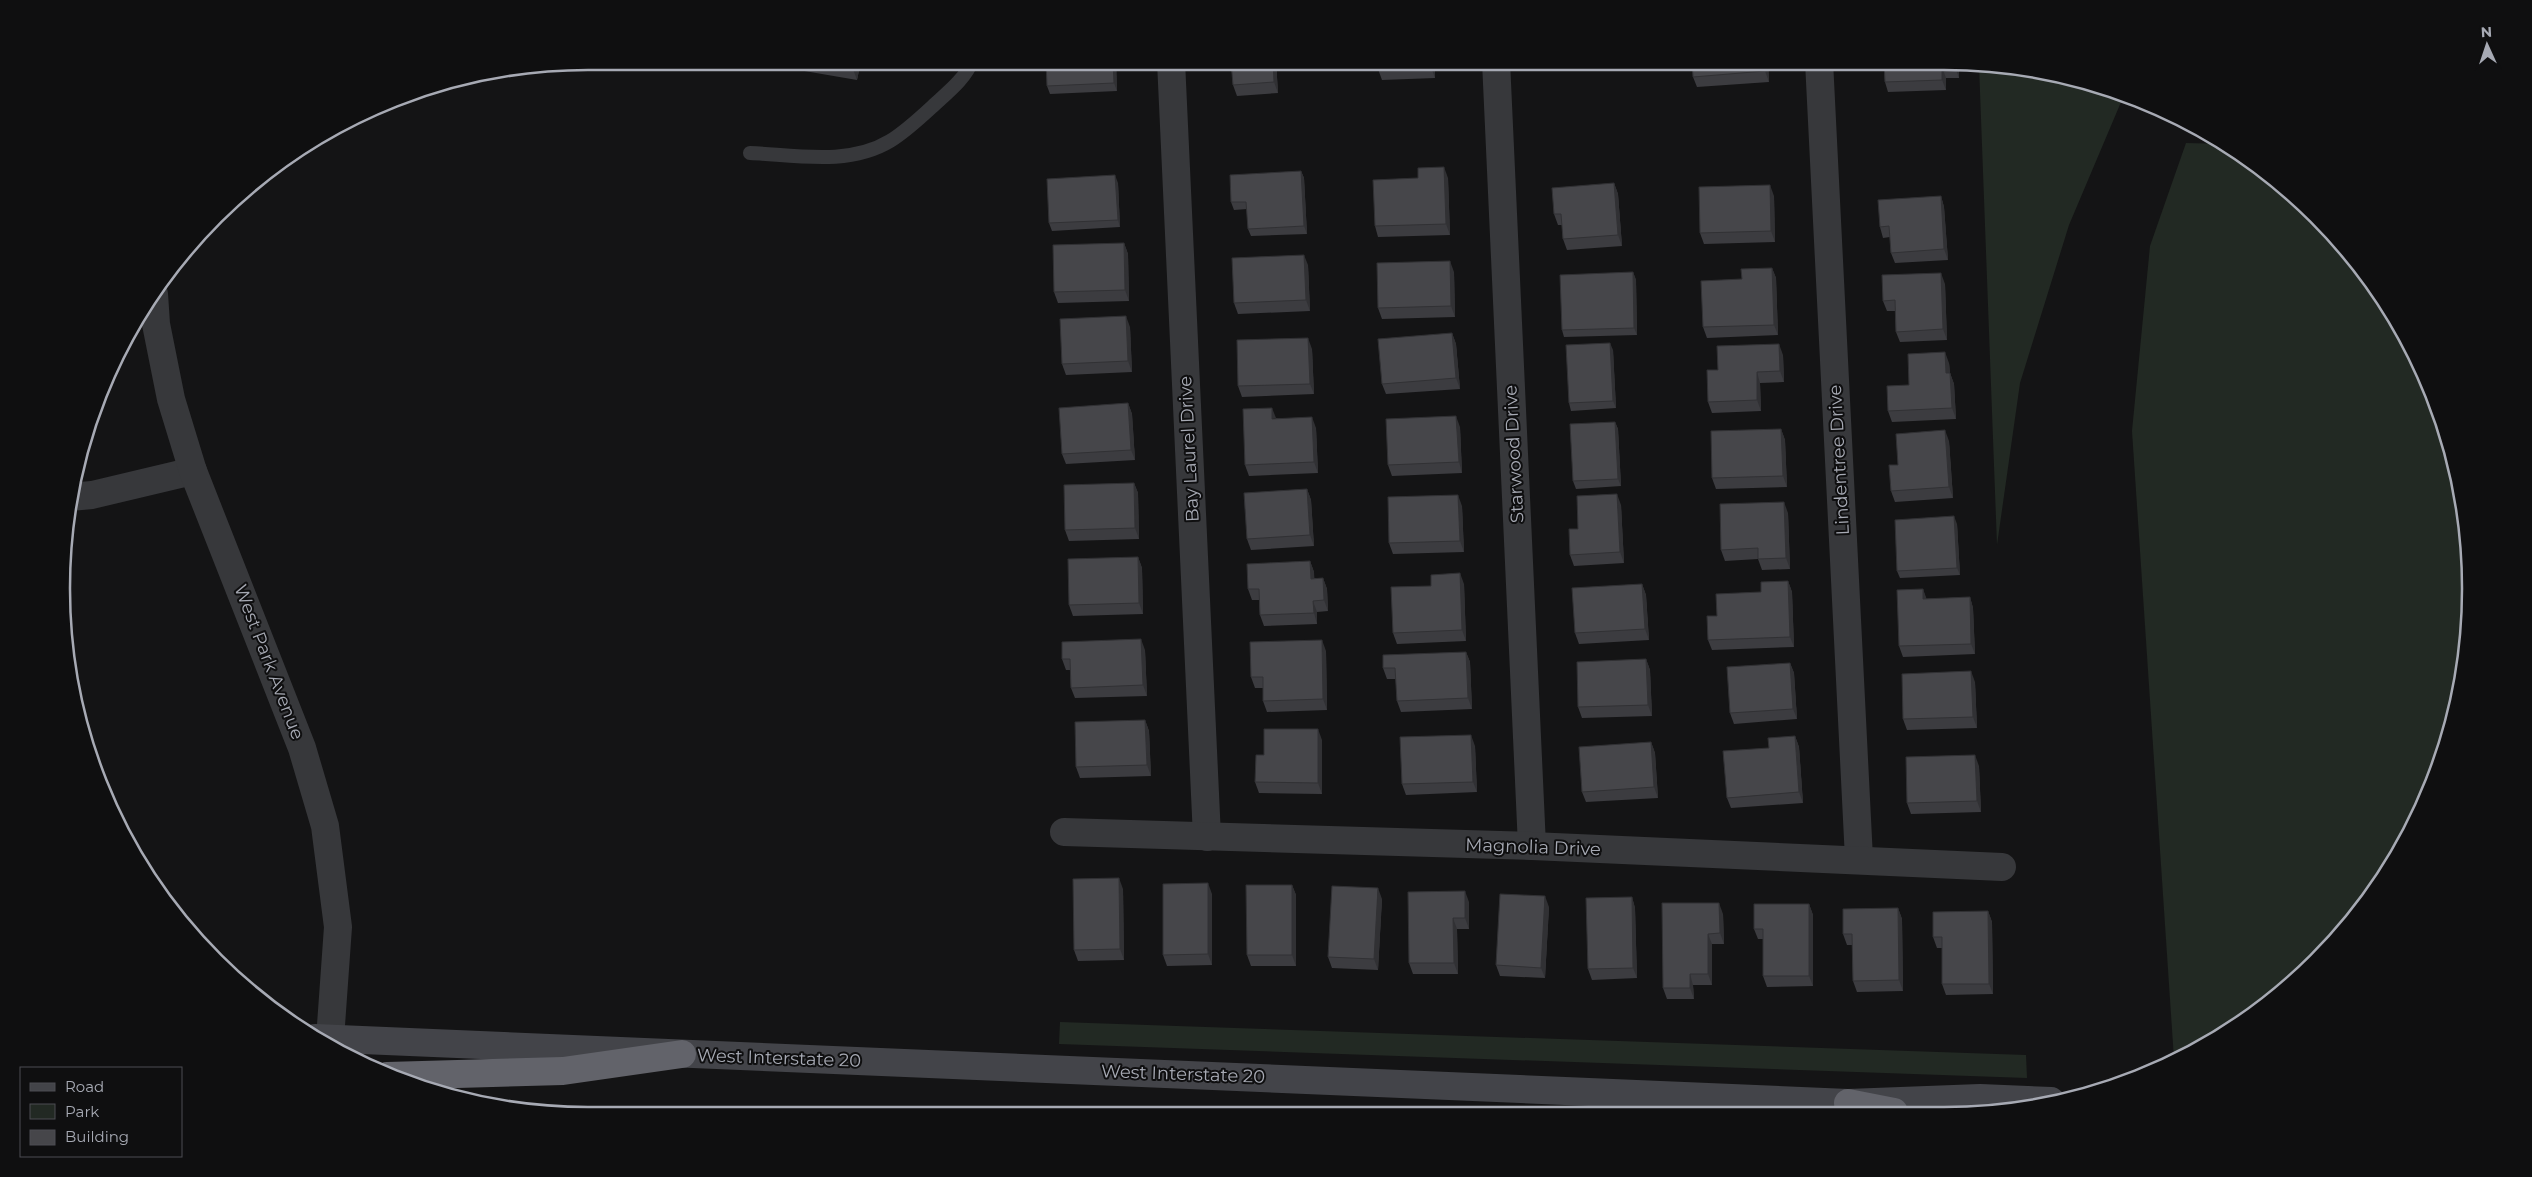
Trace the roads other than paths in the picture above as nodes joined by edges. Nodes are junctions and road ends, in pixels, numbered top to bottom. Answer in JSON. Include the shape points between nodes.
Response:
{"nodes":[{"id":1,"x":967,"y":70,"type":"edge"},
{"id":2,"x":1171,"y":70,"type":"edge"},
{"id":3,"x":1496,"y":70,"type":"edge"},
{"id":4,"x":1819,"y":70,"type":"edge"},
{"id":5,"x":750,"y":153,"type":"dead end"},
{"id":6,"x":155,"y":304,"type":"edge"},
{"id":7,"x":193,"y":471,"type":"junction"},
{"id":8,"x":78,"y":496,"type":"edge"},
{"id":9,"x":1064,"y":832,"type":"dead end"},
{"id":10,"x":1207,"y":836,"type":"junction"},
{"id":11,"x":1532,"y":846,"type":"junction"},
{"id":12,"x":1859,"y":860,"type":"junction"},
{"id":13,"x":2002,"y":867,"type":"dead end"},
{"id":14,"x":324,"y":1035,"type":"edge"},
{"id":15,"x":332,"y":1039,"type":"edge"},
{"id":16,"x":682,"y":1054,"type":"junction"},
{"id":17,"x":411,"y":1075,"type":"edge"},
{"id":18,"x":2028,"y":1100,"type":"edge"},
{"id":19,"x":1848,"y":1103,"type":"junction"},
{"id":20,"x":1868,"y":1107,"type":"edge"}],
"edges":[{"from":1,"to":5,"type":"lane","via":[[929,110],[890,142],[844,157]]},
{"from":2,"to":10,"type":"street","name":"Bay Laurel Drive"},
{"from":3,"to":11,"type":"street","name":"Starwood Drive"},
{"from":4,"to":12,"type":"street","name":"Lindentree Drive"},
{"from":6,"to":7,"type":"street","name":"West Park Avenue","via":[[171,399]]},
{"from":7,"to":8,"type":"street"},
{"from":7,"to":14,"type":"street","name":"West Park Avenue","via":[[302,748],[325,826],[338,927]]},
{"from":9,"to":10,"type":"street","name":"Magnolia Drive"},
{"from":10,"to":11,"type":"street","name":"Magnolia Drive"},
{"from":11,"to":12,"type":"street","name":"Magnolia Drive"},
{"from":12,"to":13,"type":"street","name":"Magnolia Drive"},
{"from":15,"to":16,"type":"main road","name":"West Interstate 20"},
{"from":16,"to":17,"type":"highway","via":[[564,1071]]},
{"from":16,"to":19,"type":"main road","name":"West Interstate 20"},
{"from":18,"to":19,"type":"main road","name":"West Interstate 20","via":[[1980,1098]]},
{"from":19,"to":20,"type":"highway"}]}
